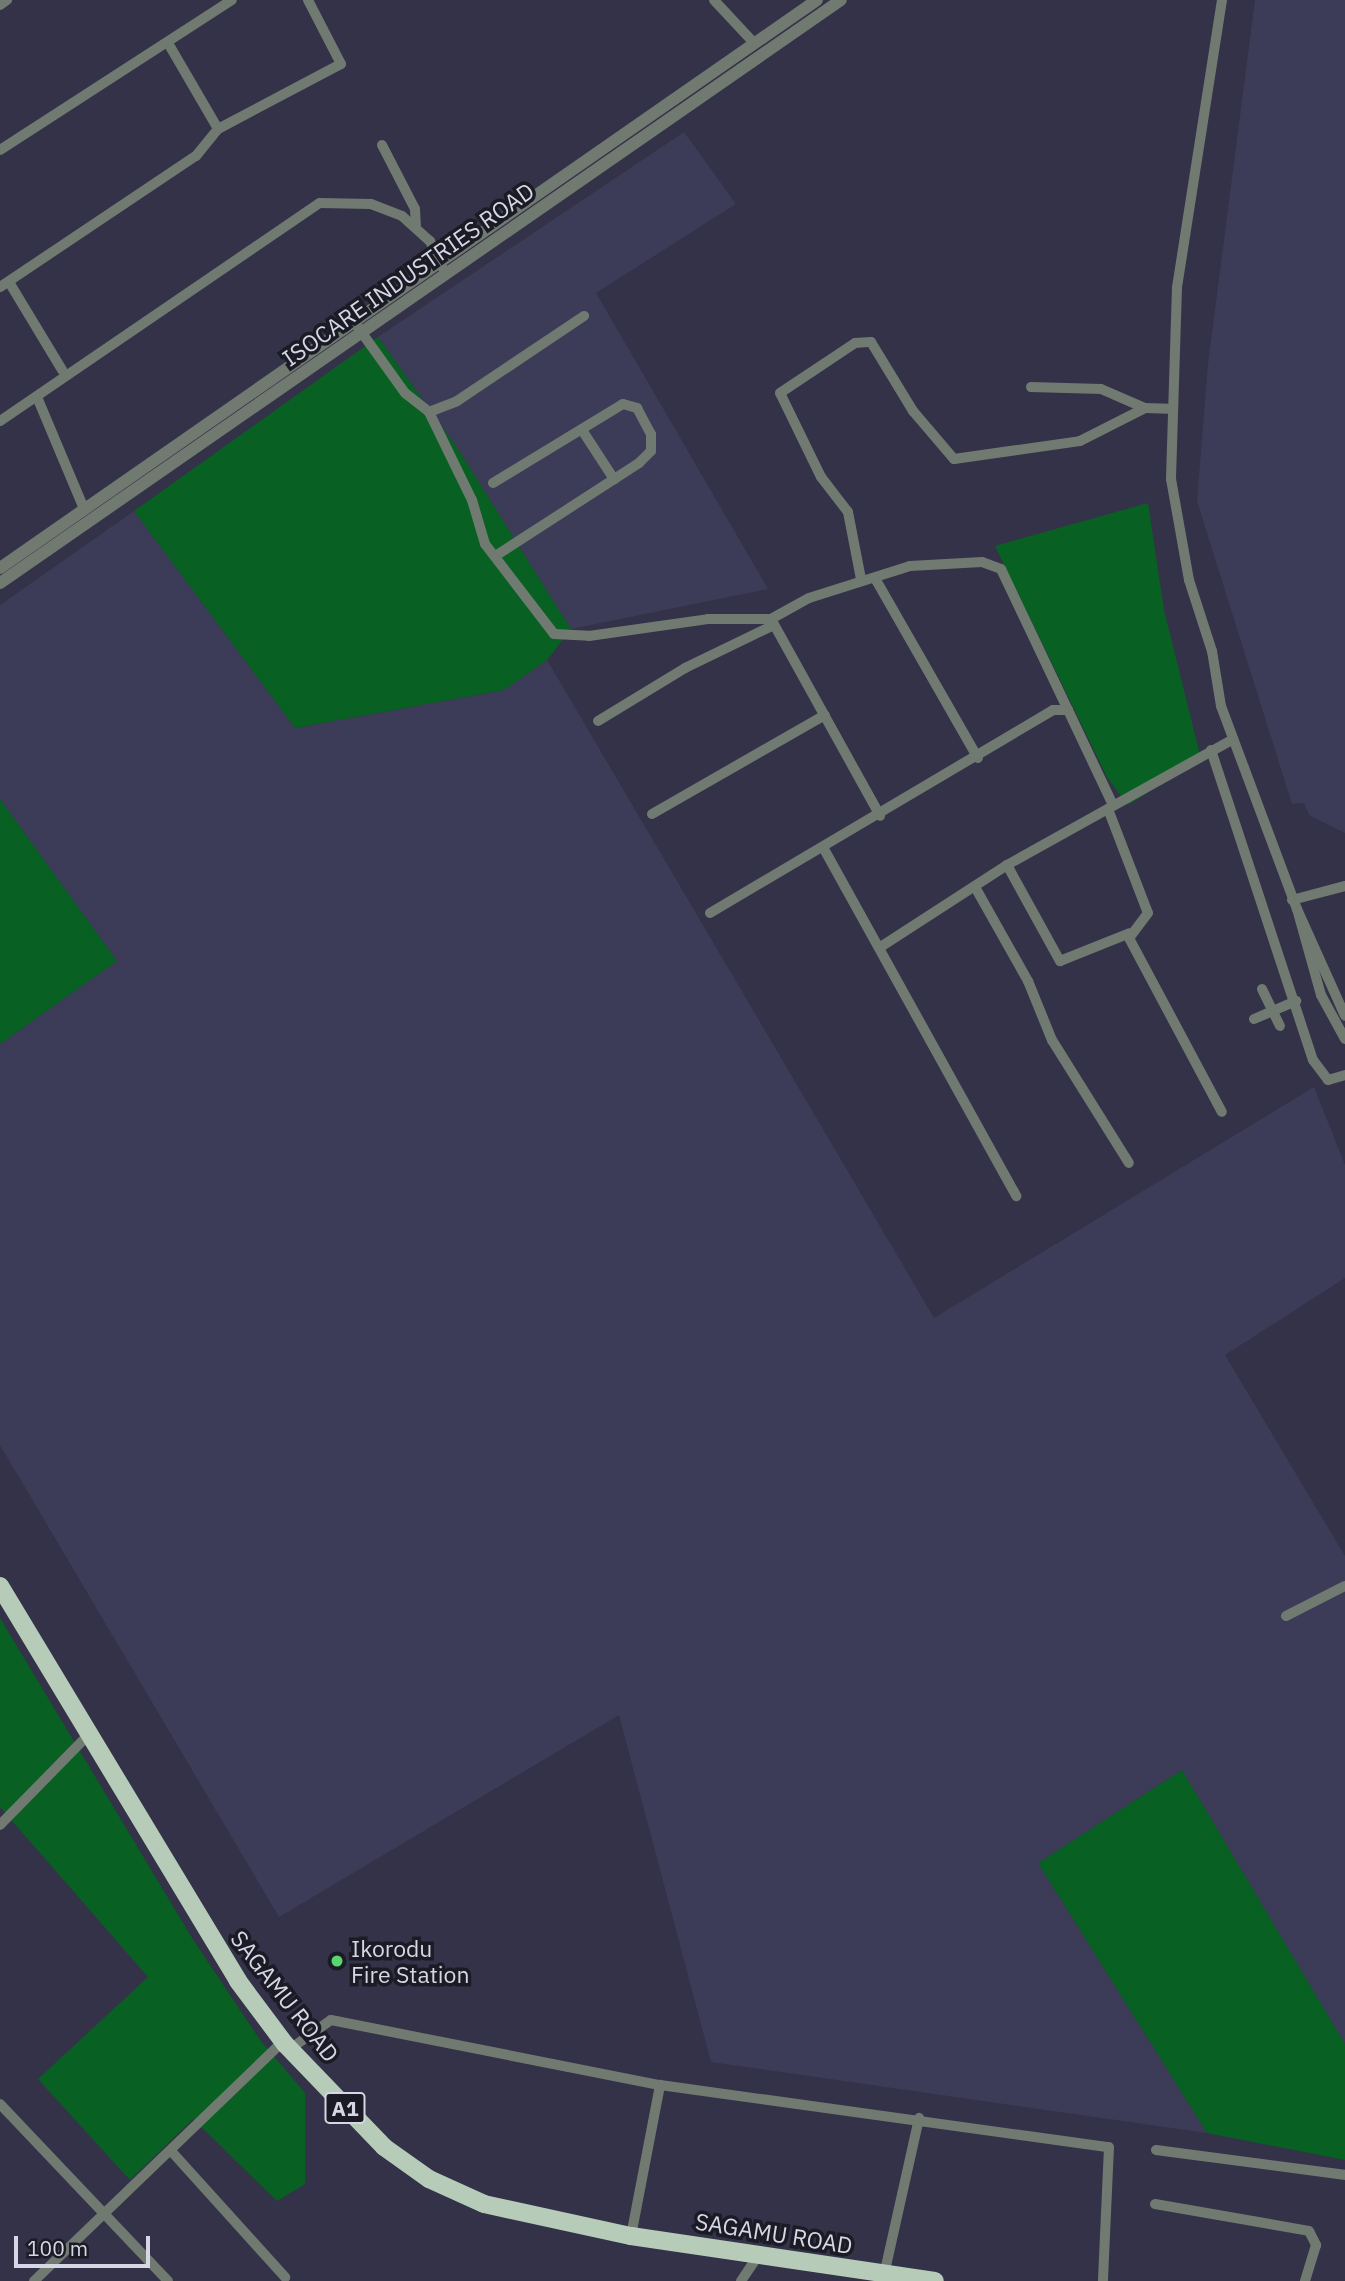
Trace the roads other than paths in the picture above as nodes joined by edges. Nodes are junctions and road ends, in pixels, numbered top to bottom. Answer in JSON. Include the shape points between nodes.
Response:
{"nodes":[{"id":1,"x":7,"y":0,"type":"edge"},
{"id":2,"x":232,"y":0,"type":"edge"},
{"id":3,"x":308,"y":0,"type":"edge"},
{"id":4,"x":714,"y":0,"type":"edge"},
{"id":5,"x":817,"y":0,"type":"edge"},
{"id":6,"x":841,"y":0,"type":"edge"},
{"id":7,"x":1222,"y":0,"type":"edge"},
{"id":8,"x":0,"y":5,"type":"edge"},
{"id":9,"x":168,"y":43,"type":"junction"},
{"id":10,"x":754,"y":43,"type":"junction"},
{"id":11,"x":218,"y":129,"type":"junction"},
{"id":12,"x":382,"y":145,"type":"dead end"},
{"id":13,"x":0,"y":150,"type":"edge"},
{"id":14,"x":416,"y":227,"type":"junction"},
{"id":15,"x":442,"y":267,"type":"junction"},
{"id":16,"x":4,"y":284,"type":"edge"},
{"id":17,"x":584,"y":316,"type":"dead end"},
{"id":18,"x":358,"y":326,"type":"junction"},
{"id":19,"x":62,"y":370,"type":"dead end"},
{"id":20,"x":1031,"y":387,"type":"dead end"},
{"id":21,"x":37,"y":397,"type":"junction"},
{"id":22,"x":1145,"y":408,"type":"junction"},
{"id":23,"x":1169,"y":410,"type":"junction"},
{"id":24,"x":429,"y":412,"type":"junction"},
{"id":25,"x":0,"y":421,"type":"edge"},
{"id":26,"x":582,"y":430,"type":"junction"},
{"id":27,"x":614,"y":479,"type":"junction"},
{"id":28,"x":494,"y":483,"type":"dead end"},
{"id":29,"x":84,"y":509,"type":"junction"},
{"id":30,"x":495,"y":556,"type":"junction"},
{"id":31,"x":0,"y":568,"type":"edge"},
{"id":32,"x":862,"y":579,"type":"junction"},
{"id":33,"x":876,"y":580,"type":"junction"},
{"id":34,"x":0,"y":583,"type":"edge"},
{"id":35,"x":772,"y":622,"type":"junction"},
{"id":36,"x":1068,"y":710,"type":"junction"},
{"id":37,"x":825,"y":715,"type":"junction"},
{"id":38,"x":598,"y":721,"type":"dead end"},
{"id":39,"x":1233,"y":739,"type":"junction"},
{"id":40,"x":1211,"y":750,"type":"junction"},
{"id":41,"x":978,"y":758,"type":"junction"},
{"id":42,"x":1111,"y":807,"type":"junction"},
{"id":43,"x":652,"y":814,"type":"dead end"},
{"id":44,"x":880,"y":816,"type":"junction"},
{"id":45,"x":824,"y":849,"type":"junction"},
{"id":46,"x":1007,"y":865,"type":"junction"},
{"id":47,"x":1345,"y":886,"type":"edge"},
{"id":48,"x":975,"y":887,"type":"junction"},
{"id":49,"x":1295,"y":905,"type":"junction"},
{"id":50,"x":710,"y":913,"type":"dead end"},
{"id":51,"x":1130,"y":933,"type":"junction"},
{"id":52,"x":881,"y":946,"type":"junction"},
{"id":53,"x":1262,"y":989,"type":"dead end"},
{"id":54,"x":1296,"y":1001,"type":"junction"},
{"id":55,"x":1272,"y":1012,"type":"junction"},
{"id":56,"x":1345,"y":1016,"type":"edge"},
{"id":57,"x":1254,"y":1019,"type":"dead end"},
{"id":58,"x":1280,"y":1026,"type":"dead end"},
{"id":59,"x":1345,"y":1039,"type":"edge"},
{"id":60,"x":1345,"y":1075,"type":"edge"},
{"id":61,"x":1223,"y":1112,"type":"dead end"},
{"id":62,"x":1129,"y":1163,"type":"dead end"},
{"id":63,"x":1016,"y":1196,"type":"dead end"},
{"id":64,"x":0,"y":1586,"type":"edge"},
{"id":65,"x":1345,"y":1586,"type":"edge"},
{"id":66,"x":1286,"y":1616,"type":"dead end"},
{"id":67,"x":88,"y":1735,"type":"junction"},
{"id":68,"x":0,"y":1825,"type":"edge"},
{"id":69,"x":287,"y":2044,"type":"junction"},
{"id":70,"x":660,"y":2085,"type":"junction"},
{"id":71,"x":0,"y":2104,"type":"edge"},
{"id":72,"x":919,"y":2118,"type":"junction"},
{"id":73,"x":1156,"y":2150,"type":"dead end"},
{"id":74,"x":172,"y":2152,"type":"junction"},
{"id":75,"x":1345,"y":2175,"type":"edge"},
{"id":76,"x":1155,"y":2204,"type":"dead end"},
{"id":77,"x":104,"y":2213,"type":"junction"},
{"id":78,"x":631,"y":2236,"type":"junction"},
{"id":79,"x":758,"y":2256,"type":"junction"},
{"id":80,"x":884,"y":2274,"type":"junction"},
{"id":81,"x":285,"y":2277,"type":"dead end"},
{"id":82,"x":40,"y":2279,"type":"edge"},
{"id":83,"x":167,"y":2281,"type":"edge"},
{"id":84,"x":741,"y":2281,"type":"edge"},
{"id":85,"x":935,"y":2281,"type":"edge"},
{"id":86,"x":1103,"y":2281,"type":"edge"},
{"id":87,"x":1305,"y":2281,"type":"edge"}],
"edges":[{"from":1,"to":8,"type":"street"},
{"from":2,"to":9,"type":"street"},
{"from":3,"to":11,"type":"street","via":[[341,64]]},
{"from":4,"to":10,"type":"street"},
{"from":5,"to":10,"type":"street","name":"ISOCARE INDUSTRIES ROAD"},
{"from":6,"to":15,"type":"street","name":"ISOCARE INDUSTRIES ROAD"},
{"from":7,"to":23,"type":"street","via":[[1177,287]]},
{"from":9,"to":11,"type":"street"},
{"from":9,"to":13,"type":"street"},
{"from":10,"to":15,"type":"street","name":"ISOCARE INDUSTRIES ROAD"},
{"from":11,"to":16,"type":"street","via":[[196,156]]},
{"from":12,"to":14,"type":"street","via":[[415,209]]},
{"from":14,"to":15,"type":"street"},
{"from":14,"to":21,"type":"street","via":[[371,204],[320,203]]},
{"from":15,"to":18,"type":"street","name":"ISOCARE INDUSTRIES ROAD"},
{"from":16,"to":19,"type":"street"},
{"from":17,"to":24,"type":"street","via":[[457,401]]},
{"from":18,"to":24,"type":"street","via":[[405,393]]},
{"from":18,"to":29,"type":"street","name":"ISOCARE INDUSTRIES ROAD"},
{"from":18,"to":34,"type":"street","name":"ISOCARE INDUSTRIES ROAD"},
{"from":20,"to":22,"type":"street","via":[[1101,389]]},
{"from":21,"to":25,"type":"street"},
{"from":21,"to":29,"type":"street"},
{"from":22,"to":23,"type":"street"},
{"from":22,"to":32,"type":"street","via":[[1080,441],[954,459],[913,411],[871,342],[855,343],[780,393],[821,477],[848,512]]},
{"from":23,"to":39,"type":"street","via":[[1171,479],[1189,580]]},
{"from":24,"to":30,"type":"street"},
{"from":26,"to":27,"type":"street"},
{"from":26,"to":27,"type":"street","via":[[622,404],[645,417],[651,451]]},
{"from":26,"to":28,"type":"street"},
{"from":27,"to":30,"type":"street"},
{"from":29,"to":31,"type":"street","name":"ISOCARE INDUSTRIES ROAD"},
{"from":30,"to":35,"type":"street","via":[[554,634],[589,636],[708,619]]},
{"from":32,"to":33,"type":"street"},
{"from":32,"to":35,"type":"street"},
{"from":33,"to":36,"type":"street","via":[[923,562],[994,564]]},
{"from":33,"to":41,"type":"street"},
{"from":35,"to":37,"type":"street"},
{"from":35,"to":38,"type":"street"},
{"from":36,"to":41,"type":"street","via":[[1045,713]]},
{"from":36,"to":42,"type":"street"},
{"from":37,"to":43,"type":"street"},
{"from":37,"to":44,"type":"street"},
{"from":39,"to":40,"type":"street"},
{"from":39,"to":49,"type":"street"},
{"from":40,"to":42,"type":"street"},
{"from":40,"to":54,"type":"street"},
{"from":41,"to":44,"type":"street"},
{"from":42,"to":46,"type":"street"},
{"from":42,"to":51,"type":"street","via":[[1148,913]]},
{"from":44,"to":45,"type":"street"},
{"from":45,"to":50,"type":"street"},
{"from":45,"to":52,"type":"street"},
{"from":46,"to":48,"type":"street"},
{"from":46,"to":51,"type":"street","via":[[1060,961]]},
{"from":47,"to":49,"type":"street"},
{"from":48,"to":52,"type":"street"},
{"from":48,"to":62,"type":"street","via":[[1028,981],[1061,1056]]},
{"from":49,"to":56,"type":"street"},
{"from":49,"to":59,"type":"street","via":[[1321,995]]},
{"from":51,"to":61,"type":"street"},
{"from":52,"to":63,"type":"street","via":[[891,977]]},
{"from":53,"to":55,"type":"street"},
{"from":54,"to":55,"type":"street"},
{"from":54,"to":60,"type":"street","via":[[1313,1060],[1328,1080]]},
{"from":55,"to":57,"type":"street"},
{"from":55,"to":58,"type":"street"},
{"from":64,"to":67,"type":"highway","name":"SAGAMU ROAD","number":"A1"},
{"from":65,"to":66,"type":"street"},
{"from":67,"to":68,"type":"street"},
{"from":67,"to":69,"type":"highway","name":"SAGAMU ROAD","number":"A1","via":[[190,1907]]},
{"from":69,"to":70,"type":"street","via":[[331,2020]]},
{"from":69,"to":74,"type":"street"},
{"from":69,"to":78,"type":"highway","name":"SAGAMU ROAD","number":"A1","via":[[384,2147],[429,2179],[484,2204]]},
{"from":70,"to":72,"type":"street"},
{"from":70,"to":78,"type":"street"},
{"from":71,"to":77,"type":"street"},
{"from":72,"to":80,"type":"street"},
{"from":72,"to":86,"type":"street","via":[[1109,2147]]},
{"from":73,"to":75,"type":"street"},
{"from":74,"to":77,"type":"street"},
{"from":74,"to":81,"type":"street"},
{"from":76,"to":87,"type":"street","via":[[1309,2231],[1316,2245]]},
{"from":77,"to":82,"type":"street"},
{"from":77,"to":83,"type":"street"},
{"from":78,"to":79,"type":"highway","name":"SAGAMU ROAD","number":"A1"},
{"from":79,"to":80,"type":"highway","name":"SAGAMU ROAD","number":"A1"},
{"from":79,"to":84,"type":"street"},
{"from":80,"to":85,"type":"highway","name":"SAGAMU ROAD","number":"A1"}]}
